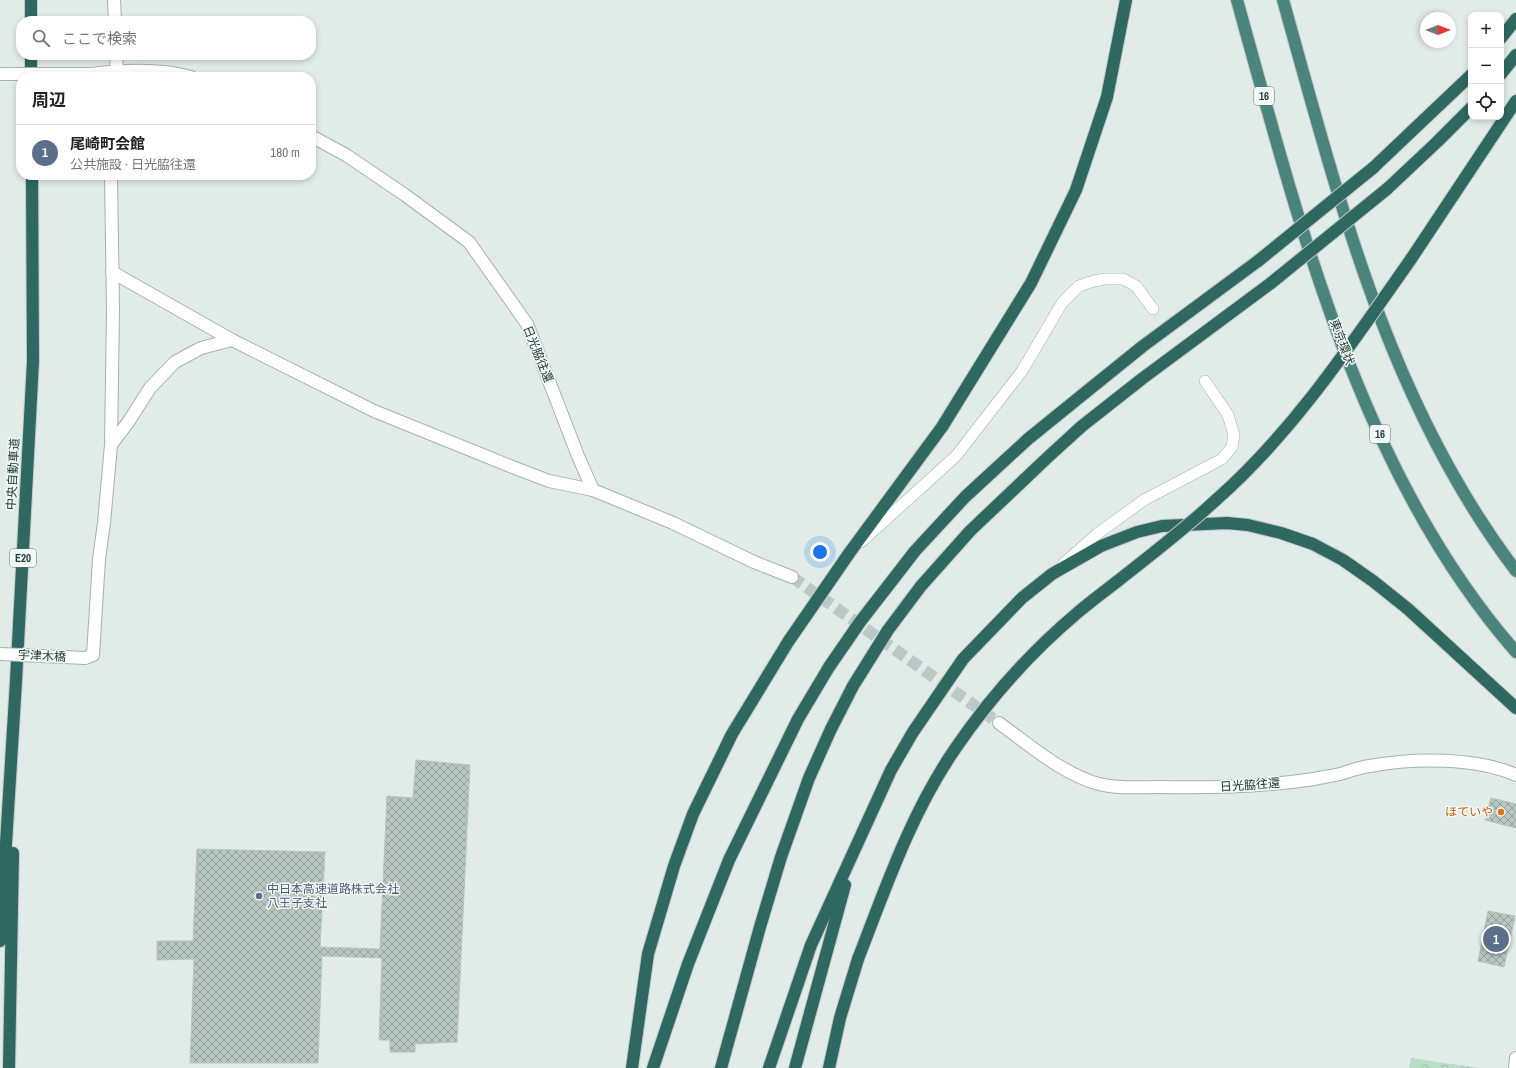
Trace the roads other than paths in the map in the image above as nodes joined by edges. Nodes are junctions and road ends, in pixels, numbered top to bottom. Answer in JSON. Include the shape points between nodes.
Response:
{"nodes":[{"id":1,"x":30,"y":0,"type":"edge"},
{"id":2,"x":114,"y":0,"type":"edge"},
{"id":3,"x":1126,"y":0,"type":"edge"},
{"id":4,"x":1237,"y":0,"type":"edge"},
{"id":5,"x":1283,"y":0,"type":"edge"},
{"id":6,"x":31,"y":16,"type":"edge"},
{"id":7,"x":115,"y":16,"type":"edge"},
{"id":8,"x":1516,"y":19,"type":"edge"},
{"id":9,"x":1504,"y":34,"type":"edge"},
{"id":10,"x":1516,"y":56,"type":"edge"},
{"id":11,"x":31,"y":60,"type":"edge"},
{"id":12,"x":116,"y":60,"type":"edge"},
{"id":13,"x":1504,"y":70,"type":"edge"},
{"id":14,"x":31,"y":72,"type":"edge"},
{"id":15,"x":116,"y":72,"type":"edge"},
{"id":16,"x":139,"y":72,"type":"edge"},
{"id":17,"x":157,"y":72,"type":"edge"},
{"id":18,"x":0,"y":74,"type":"edge"},
{"id":19,"x":16,"y":74,"type":"edge"},
{"id":20,"x":1468,"y":78,"type":"edge"},
{"id":21,"x":1516,"y":101,"type":"edge"},
{"id":22,"x":1468,"y":111,"type":"edge"},
{"id":23,"x":316,"y":139,"type":"edge"},
{"id":24,"x":32,"y":180,"type":"edge"},
{"id":25,"x":111,"y":180,"type":"edge"},
{"id":26,"x":112,"y":272,"type":"junction"},
{"id":27,"x":1153,"y":308,"type":"dead end"},
{"id":28,"x":232,"y":340,"type":"junction"},
{"id":29,"x":1205,"y":381,"type":"dead end"},
{"id":30,"x":111,"y":446,"type":"junction"},
{"id":31,"x":593,"y":490,"type":"junction"},
{"id":32,"x":850,"y":552,"type":"junction"},
{"id":33,"x":1516,"y":571,"type":"edge"},
{"id":34,"x":1052,"y":574,"type":"junction"},
{"id":35,"x":792,"y":577,"type":"tunnel mouth"},
{"id":36,"x":1516,"y":652,"type":"edge"},
{"id":37,"x":0,"y":654,"type":"edge"},
{"id":38,"x":16,"y":681,"type":"junction"},
{"id":39,"x":1516,"y":708,"type":"edge"},
{"id":40,"x":999,"y":723,"type":"tunnel mouth"},
{"id":41,"x":1516,"y":776,"type":"edge"},
{"id":42,"x":855,"y":851,"type":"junction"},
{"id":43,"x":0,"y":941,"type":"edge"},
{"id":44,"x":1516,"y":1058,"type":"edge"},
{"id":45,"x":9,"y":1068,"type":"edge"},
{"id":46,"x":632,"y":1068,"type":"edge"},
{"id":47,"x":653,"y":1068,"type":"edge"},
{"id":48,"x":721,"y":1068,"type":"edge"},
{"id":49,"x":769,"y":1068,"type":"edge"},
{"id":50,"x":795,"y":1068,"type":"edge"},
{"id":51,"x":829,"y":1068,"type":"edge"},
{"id":52,"x":1515,"y":1068,"type":"edge"}],
"edges":[{"from":1,"to":6,"type":"highway"},
{"from":2,"to":7,"type":"street"},
{"from":3,"to":32,"type":"highway","via":[[1108,96],[1076,190],[1031,283],[942,427]]},
{"from":4,"to":36,"type":"highway","name":"東京環状","number":"16","via":[[1291,193],[1352,369],[1388,453],[1438,545]]},
{"from":5,"to":33,"type":"highway","via":[[1365,280],[1407,386],[1456,480]]},
{"from":8,"to":9,"type":"highway"},
{"from":10,"to":13,"type":"highway"},
{"from":11,"to":14,"type":"highway"},
{"from":12,"to":15,"type":"street"},
{"from":16,"to":17,"type":"street"},
{"from":18,"to":19,"type":"street","bridge":true},
{"from":20,"to":47,"type":"highway","bridge":true,"via":[[1373,168],[1258,261],[1143,346],[1028,439],[965,497],[915,551],[860,622],[798,719],[729,860],[707,912]]},
{"from":21,"to":51,"type":"highway","bridge":true,"via":[[1360,331],[1269,448],[1218,499],[1076,613],[991,700],[954,750],[915,817],[899,853],[858,959],[840,1018]]},
{"from":22,"to":48,"type":"highway","bridge":true,"via":[[1386,189],[1272,283],[1082,426],[970,531],[921,586],[888,630],[853,686],[809,778],[781,857]]},
{"from":23,"to":31,"type":"street","name":"日光脇往還","via":[[359,164],[469,242],[527,324]]},
{"from":24,"to":38,"type":"highway","name":"中央自動車道","number":"E20","via":[[33,361]]},
{"from":25,"to":26,"type":"street"},
{"from":26,"to":28,"type":"street"},
{"from":26,"to":30,"type":"street"},
{"from":27,"to":32,"type":"lane","via":[[1136,286],[1123,279],[1105,279],[1079,286],[1062,303],[1022,371],[956,456]]},
{"from":28,"to":30,"type":"street","via":[[201,348],[175,362],[150,388]]},
{"from":28,"to":31,"type":"street","via":[[374,411],[543,478]]},
{"from":29,"to":34,"type":"lane","via":[[1228,415],[1234,435],[1232,447],[1222,459],[1144,500],[1097,534]]},
{"from":30,"to":37,"type":"street","name":"宇津木橋","bridge":true,"via":[[99,558],[93,655],[85,658]]},
{"from":31,"to":35,"type":"street"},
{"from":32,"to":46,"type":"highway","via":[[788,642],[732,734],[693,814],[674,866],[648,954]]},
{"from":34,"to":39,"type":"highway","via":[[1101,546],[1137,532],[1162,526],[1227,522],[1281,534],[1313,544],[1343,560],[1373,581],[1408,609]]},
{"from":34,"to":42,"type":"highway","via":[[1022,598],[963,659],[895,763]]},
{"from":38,"to":43,"type":"highway","name":"中央自動車道","number":"E20"},
{"from":38,"to":45,"type":"highway"},
{"from":40,"to":41,"type":"street","name":"日光脇往還","via":[[1073,774],[1100,785],[1117,787],[1215,788],[1272,785],[1405,761],[1450,761],[1510,772]]},
{"from":42,"to":49,"type":"highway","via":[[811,945]]},
{"from":42,"to":50,"type":"highway"},
{"from":44,"to":52,"type":"street"}]}
